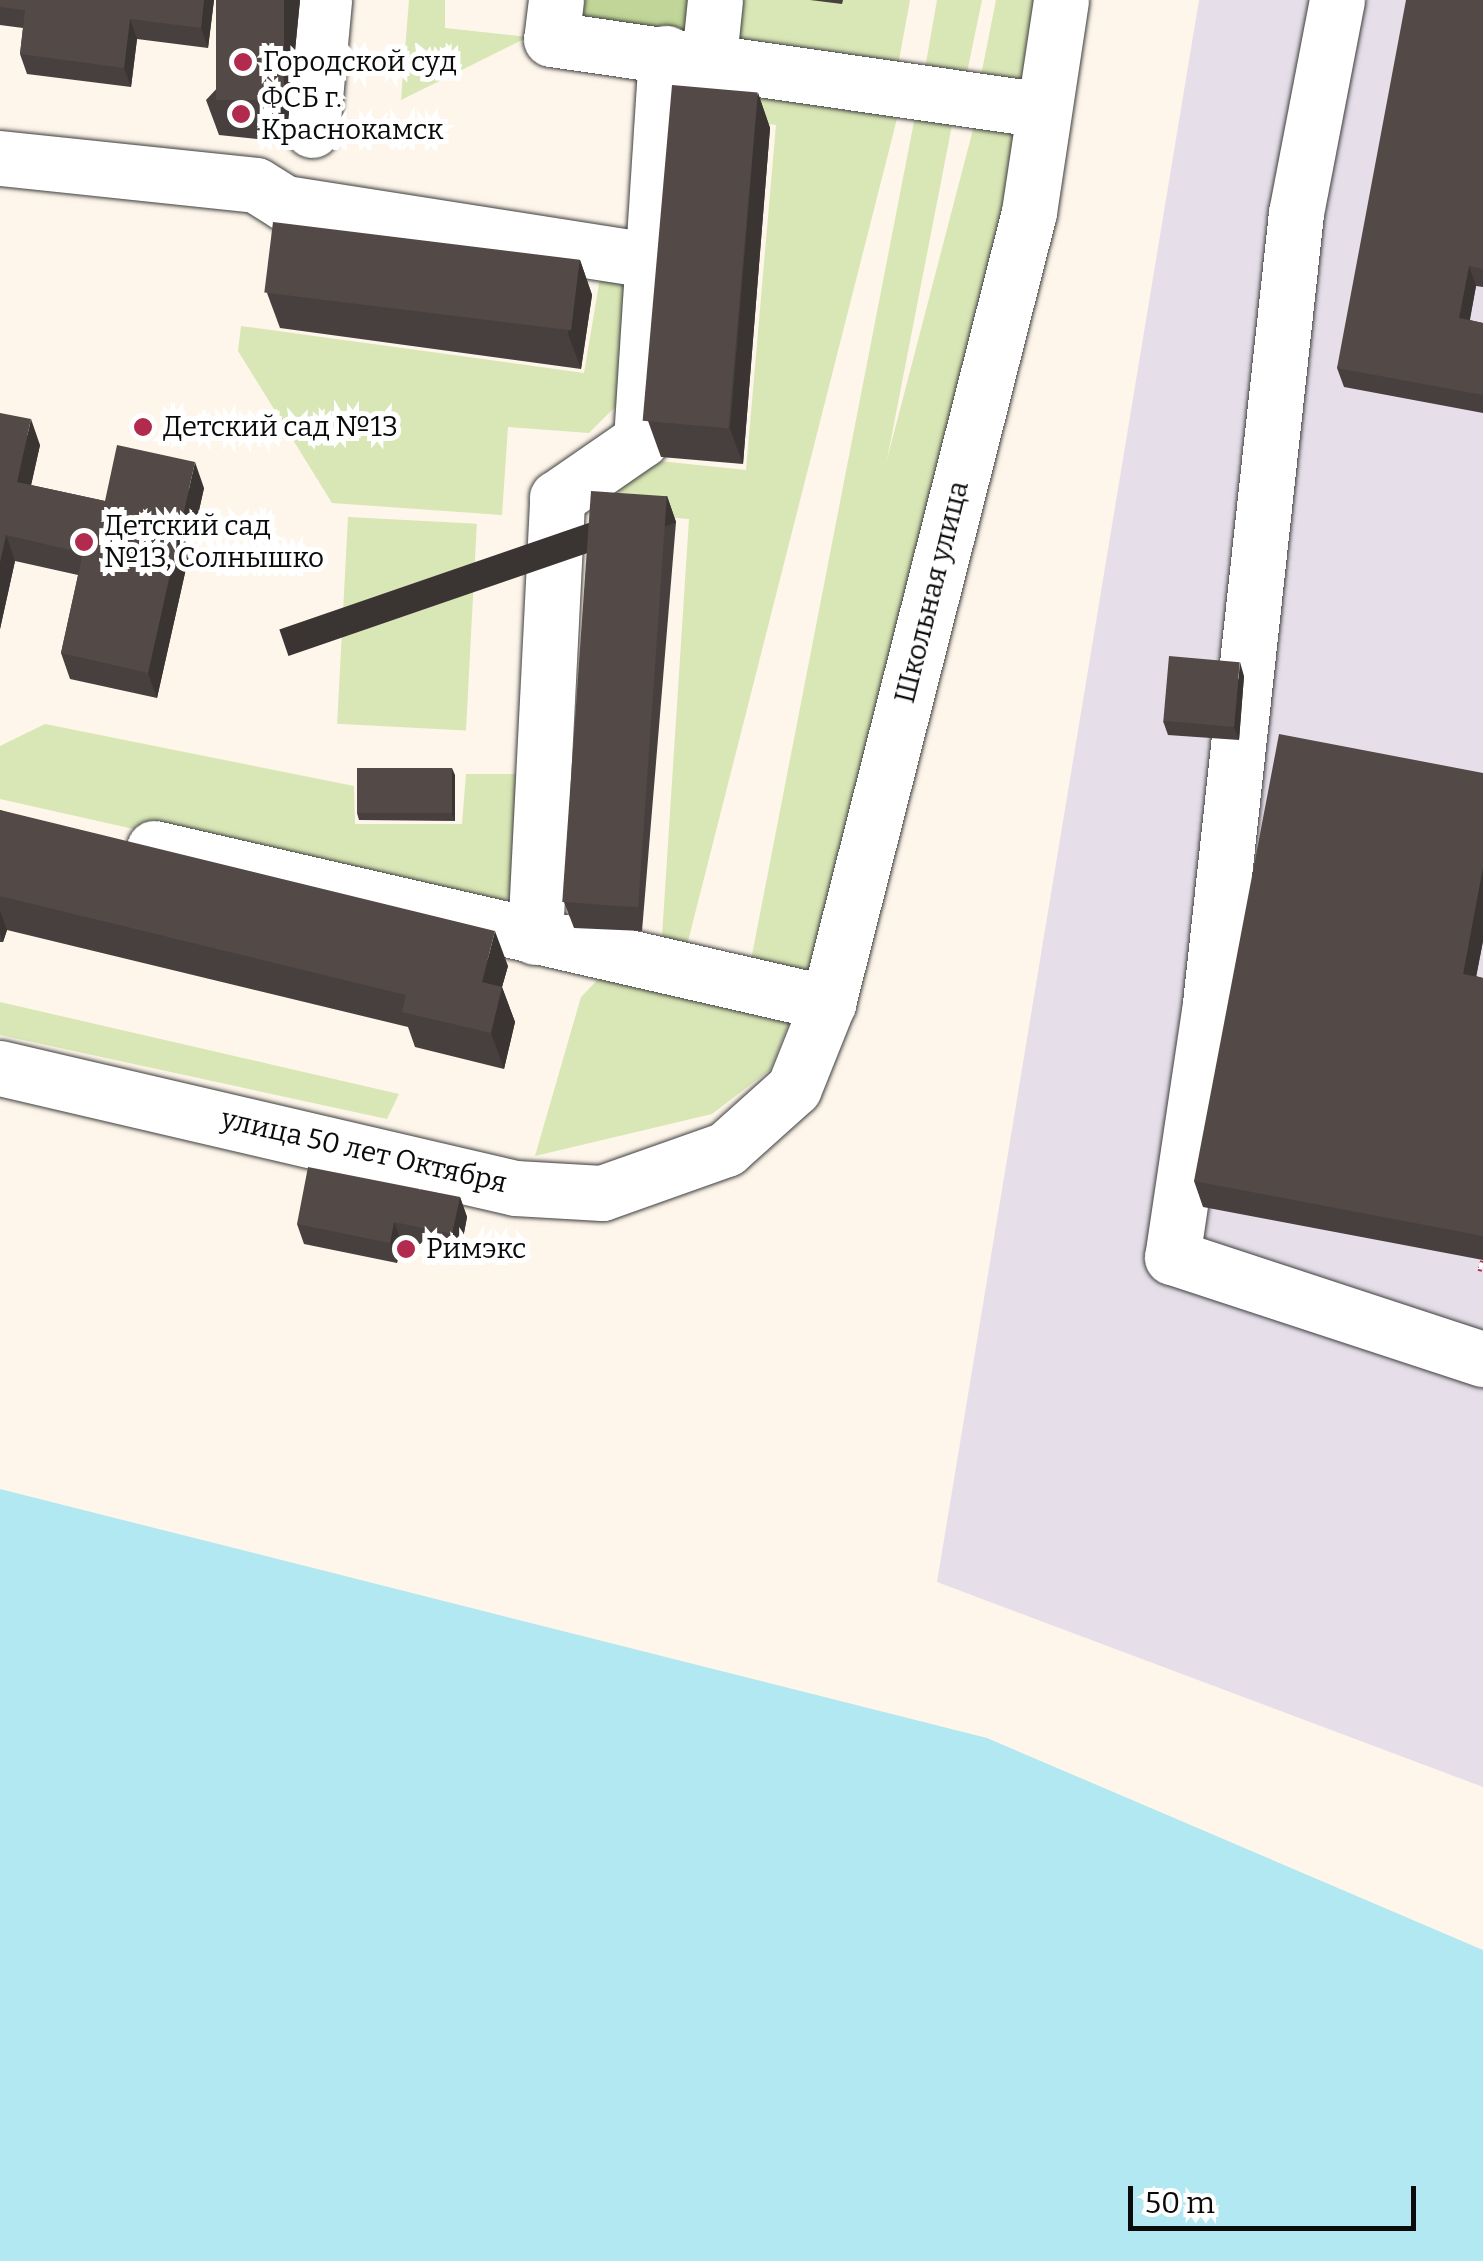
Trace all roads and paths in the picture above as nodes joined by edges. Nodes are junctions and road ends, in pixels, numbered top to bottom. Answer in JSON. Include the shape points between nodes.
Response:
{"nodes":[{"id":1,"x":324,"y":0,"type":"edge"},
{"id":2,"x":556,"y":0,"type":"edge"},
{"id":3,"x":715,"y":0,"type":"edge"},
{"id":4,"x":1061,"y":0,"type":"edge"},
{"id":5,"x":1337,"y":0,"type":"edge"},
{"id":6,"x":688,"y":55,"type":"junction"},
{"id":7,"x":1044,"y":110,"type":"junction"},
{"id":8,"x":312,"y":130,"type":"dead end"},
{"id":9,"x":0,"y":158,"type":"edge"},
{"id":10,"x":648,"y":260,"type":"junction"},
{"id":11,"x":96,"y":835,"type":"edge"},
{"id":12,"x":536,"y":937,"type":"junction"},
{"id":13,"x":828,"y":1002,"type":"junction"},
{"id":14,"x":0,"y":1068,"type":"edge"},
{"id":15,"x":726,"y":1149,"type":"joint"},
{"id":16,"x":1483,"y":1359,"type":"edge"}],
"edges":[{"from":1,"to":8,"type":"street"},
{"from":2,"to":6,"type":"street","via":[[551,39]]},
{"from":3,"to":6,"type":"street"},
{"from":4,"to":7,"type":"street","name":"Школьная улица"},
{"from":5,"to":16,"type":"street","via":[[1296,213],[1210,1004],[1172,1257]]},
{"from":6,"to":7,"type":"street"},
{"from":6,"to":10,"type":"street"},
{"from":7,"to":13,"type":"street","name":"Школьная улица","via":[[1029,212]]},
{"from":9,"to":10,"type":"street","via":[[256,185],[285,203]]},
{"from":10,"to":12,"type":"street","via":[[641,440],[557,498]]},
{"from":11,"to":12,"type":"street"},
{"from":12,"to":13,"type":"street"},
{"from":13,"to":15,"type":"street","name":"Школьная улица","via":[[794,1088]]},
{"from":14,"to":15,"type":"street","name":"улица 50 лет Октября","via":[[516,1188],[602,1193]]}]}
